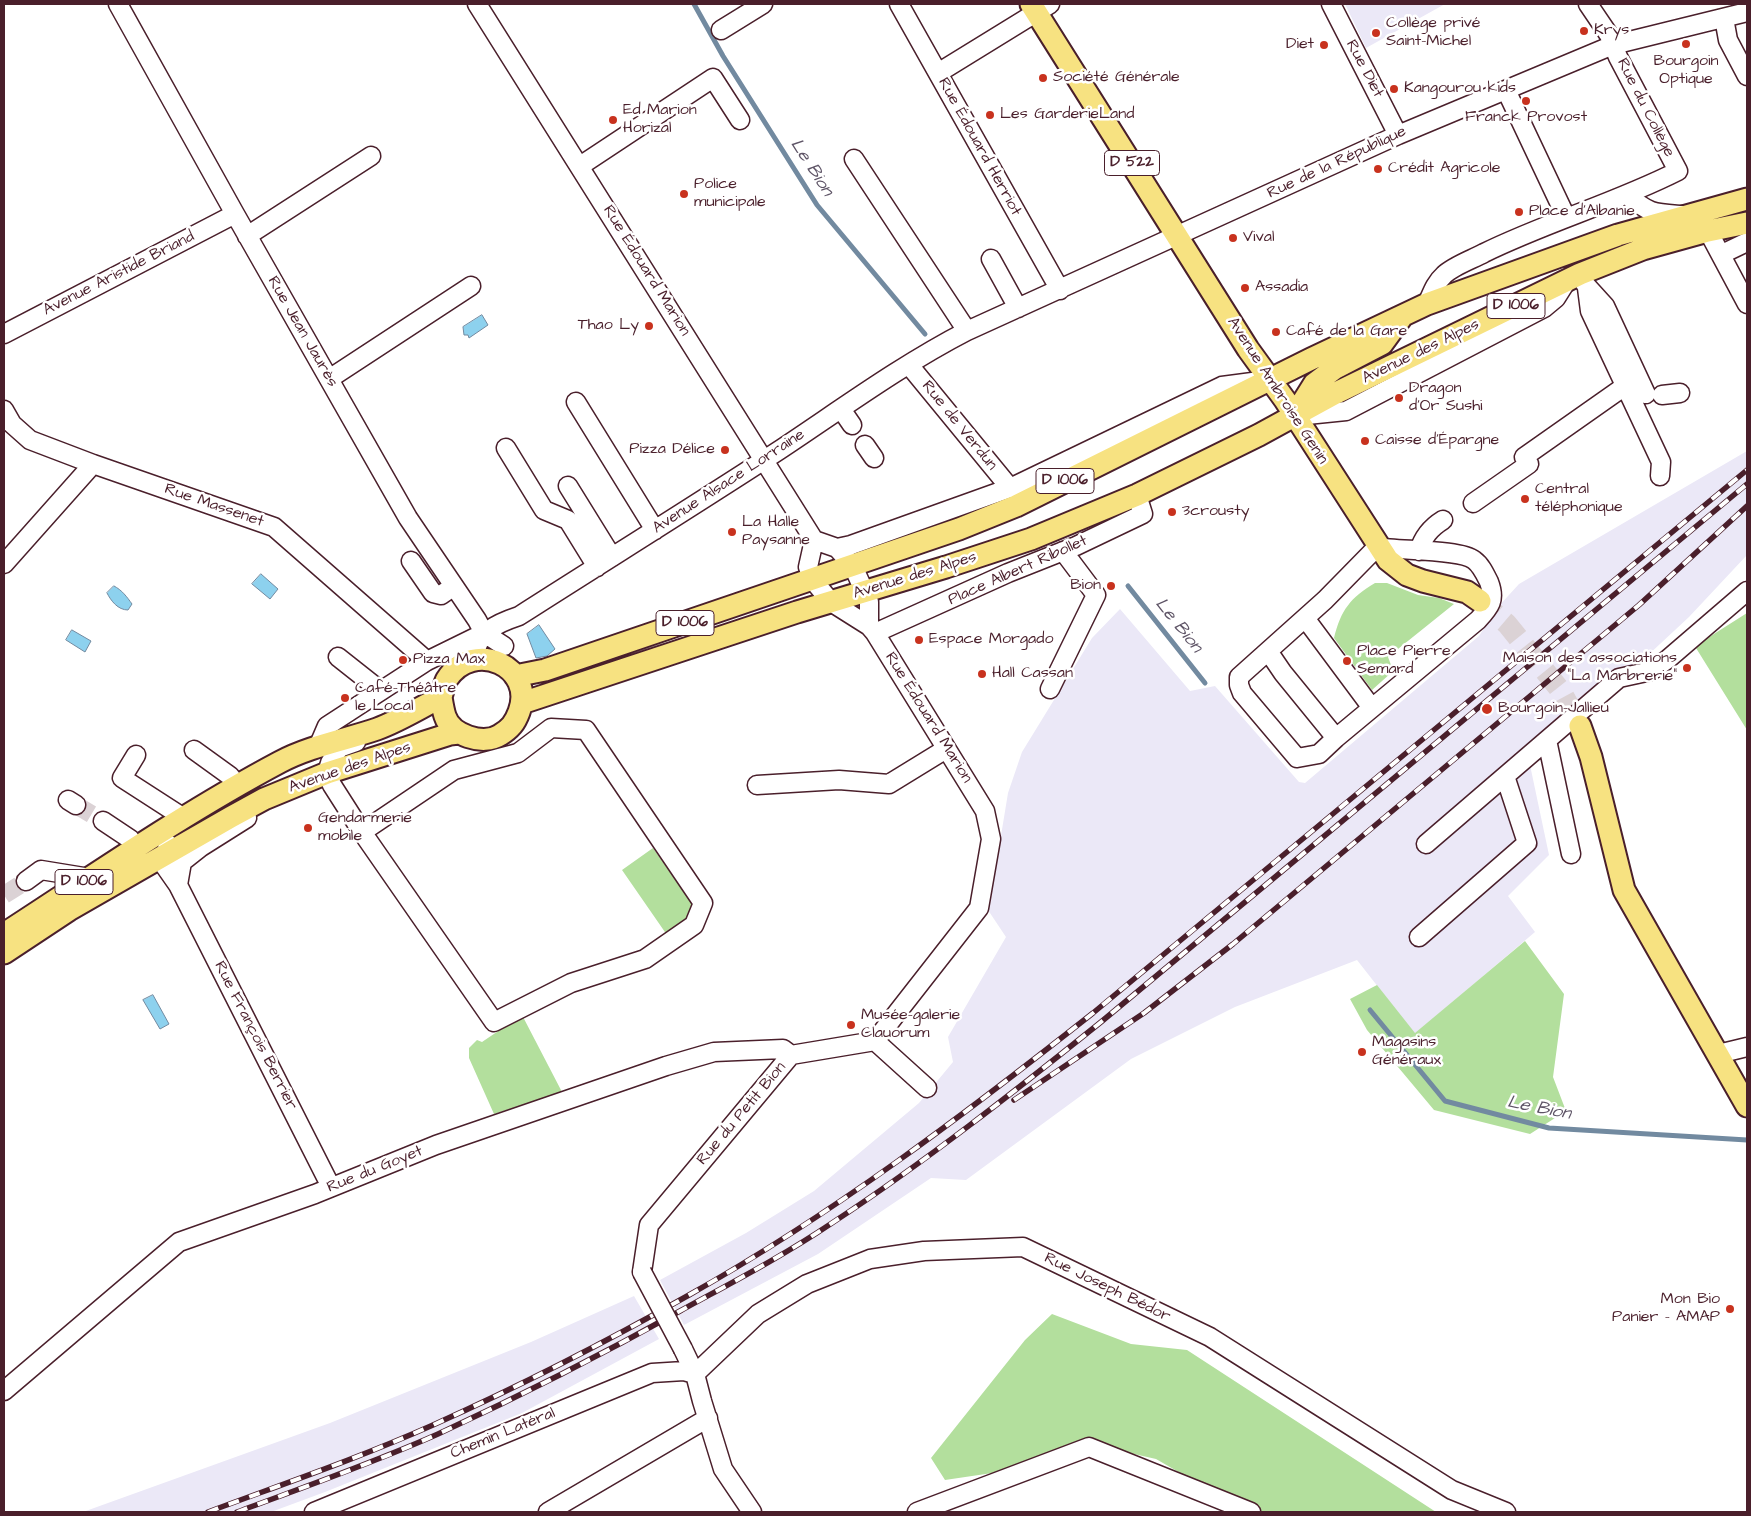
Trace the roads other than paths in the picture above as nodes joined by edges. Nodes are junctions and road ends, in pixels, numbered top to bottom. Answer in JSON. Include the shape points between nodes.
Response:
{"nodes":[{"id":1,"x":118,"y":4,"type":"edge"},
{"id":2,"x":477,"y":4,"type":"edge"},
{"id":3,"x":763,"y":4,"type":"edge"},
{"id":4,"x":899,"y":4,"type":"edge"},
{"id":5,"x":1331,"y":4,"type":"edge"},
{"id":6,"x":1588,"y":4,"type":"edge"},
{"id":7,"x":1039,"y":7,"type":"edge"},
{"id":8,"x":1747,"y":12,"type":"edge"},
{"id":9,"x":1724,"y":18,"type":"junction"},
{"id":10,"x":721,"y":30,"type":"dead end"},
{"id":11,"x":1613,"y":45,"type":"junction"},
{"id":12,"x":938,"y":73,"type":"junction"},
{"id":13,"x":1747,"y":76,"type":"edge"},
{"id":14,"x":1506,"y":90,"type":"junction"},
{"id":15,"x":740,"y":120,"type":"dead end"},
{"id":16,"x":1398,"y":135,"type":"junction"},
{"id":17,"x":371,"y":156,"type":"dead end"},
{"id":18,"x":854,"y":160,"type":"dead end"},
{"id":19,"x":580,"y":166,"type":"junction"},
{"id":20,"x":1627,"y":195,"type":"junction"},
{"id":21,"x":1747,"y":198,"type":"edge"},
{"id":22,"x":235,"y":214,"type":"junction"},
{"id":23,"x":1690,"y":215,"type":"junction"},
{"id":24,"x":1566,"y":217,"type":"junction"},
{"id":25,"x":1747,"y":223,"type":"edge"},
{"id":26,"x":1708,"y":231,"type":"junction"},
{"id":27,"x":247,"y":236,"type":"junction"},
{"id":28,"x":1178,"y":236,"type":"junction"},
{"id":29,"x":1747,"y":242,"type":"edge"},
{"id":30,"x":1722,"y":254,"type":"junction"},
{"id":31,"x":991,"y":259,"type":"dead end"},
{"id":32,"x":1578,"y":280,"type":"junction"},
{"id":33,"x":471,"y":286,"type":"dead end"},
{"id":34,"x":1060,"y":290,"type":"junction"},
{"id":35,"x":1427,"y":304,"type":"junction"},
{"id":36,"x":1747,"y":304,"type":"edge"},
{"id":37,"x":1018,"y":308,"type":"junction"},
{"id":38,"x":1403,"y":316,"type":"junction"},
{"id":39,"x":967,"y":331,"type":"junction"},
{"id":40,"x":4,"y":334,"type":"edge"},
{"id":41,"x":938,"y":346,"type":"joint"},
{"id":42,"x":908,"y":365,"type":"junction"},
{"id":43,"x":328,"y":378,"type":"junction"},
{"id":44,"x":1270,"y":380,"type":"junction"},
{"id":45,"x":1625,"y":386,"type":"junction"},
{"id":46,"x":1680,"y":394,"type":"dead end"},
{"id":47,"x":576,"y":402,"type":"dead end"},
{"id":48,"x":841,"y":408,"type":"junction"},
{"id":49,"x":4,"y":410,"type":"edge"},
{"id":50,"x":1294,"y":417,"type":"junction"},
{"id":51,"x":852,"y":425,"type":"dead end"},
{"id":52,"x":506,"y":448,"type":"dead end"},
{"id":53,"x":764,"y":460,"type":"junction"},
{"id":54,"x":93,"y":464,"type":"junction"},
{"id":55,"x":1660,"y":476,"type":"dead end"},
{"id":56,"x":568,"y":486,"type":"dead end"},
{"id":57,"x":1010,"y":488,"type":"junction"},
{"id":58,"x":1137,"y":495,"type":"junction"},
{"id":59,"x":1473,"y":503,"type":"dead end"},
{"id":60,"x":1443,"y":520,"type":"dead end"},
{"id":61,"x":655,"y":530,"type":"junction"},
{"id":62,"x":814,"y":540,"type":"junction"},
{"id":63,"x":1377,"y":547,"type":"junction"},
{"id":64,"x":837,"y":548,"type":"junction"},
{"id":65,"x":1063,"y":551,"type":"junction"},
{"id":66,"x":1423,"y":551,"type":"junction"},
{"id":67,"x":612,"y":557,"type":"junction"},
{"id":68,"x":410,"y":561,"type":"dead end"},
{"id":69,"x":4,"y":564,"type":"edge"},
{"id":70,"x":853,"y":566,"type":"junction"},
{"id":71,"x":597,"y":567,"type":"junction"},
{"id":72,"x":812,"y":579,"type":"junction"},
{"id":73,"x":454,"y":586,"type":"junction"},
{"id":74,"x":865,"y":591,"type":"junction"},
{"id":75,"x":1747,"y":591,"type":"edge"},
{"id":76,"x":831,"y":602,"type":"junction"},
{"id":77,"x":1485,"y":604,"type":"junction"},
{"id":78,"x":519,"y":616,"type":"junction"},
{"id":79,"x":1305,"y":618,"type":"junction"},
{"id":80,"x":872,"y":630,"type":"junction"},
{"id":81,"x":484,"y":633,"type":"junction"},
{"id":82,"x":1268,"y":651,"type":"junction"},
{"id":83,"x":338,"y":657,"type":"dead end"},
{"id":84,"x":474,"y":659,"type":"junction"},
{"id":85,"x":426,"y":661,"type":"junction"},
{"id":86,"x":508,"y":662,"type":"junction"},
{"id":87,"x":1050,"y":689,"type":"dead end"},
{"id":88,"x":382,"y":691,"type":"junction"},
{"id":89,"x":441,"y":697,"type":"junction"},
{"id":90,"x":522,"y":703,"type":"junction"},
{"id":91,"x":1372,"y":708,"type":"junction"},
{"id":92,"x":1580,"y":726,"type":"tunnel mouth"},
{"id":93,"x":379,"y":728,"type":"junction"},
{"id":94,"x":459,"y":733,"type":"junction"},
{"id":95,"x":1336,"y":738,"type":"junction"},
{"id":96,"x":1547,"y":740,"type":"junction"},
{"id":97,"x":318,"y":747,"type":"junction"},
{"id":98,"x":946,"y":749,"type":"junction"},
{"id":99,"x":194,"y":750,"type":"dead end"},
{"id":100,"x":136,"y":755,"type":"dead end"},
{"id":101,"x":327,"y":772,"type":"junction"},
{"id":102,"x":1506,"y":776,"type":"junction"},
{"id":103,"x":757,"y":785,"type":"dead end"},
{"id":104,"x":238,"y":786,"type":"junction"},
{"id":105,"x":218,"y":798,"type":"junction"},
{"id":106,"x":264,"y":799,"type":"junction"},
{"id":107,"x":184,"y":818,"type":"junction"},
{"id":108,"x":103,"y":821,"type":"tunnel mouth"},
{"id":109,"x":362,"y":832,"type":"junction"},
{"id":110,"x":1426,"y":844,"type":"dead end"},
{"id":111,"x":136,"y":848,"type":"junction"},
{"id":112,"x":166,"y":854,"type":"junction"},
{"id":113,"x":1571,"y":854,"type":"dead end"},
{"id":114,"x":90,"y":878,"type":"junction"},
{"id":115,"x":26,"y":881,"type":"tunnel mouth"},
{"id":116,"x":178,"y":885,"type":"junction"},
{"id":117,"x":4,"y":934,"type":"edge"},
{"id":118,"x":1419,"y":937,"type":"dead end"},
{"id":119,"x":4,"y":953,"type":"edge"},
{"id":120,"x":875,"y":1041,"type":"junction"},
{"id":121,"x":1747,"y":1047,"type":"edge"},
{"id":122,"x":1718,"y":1054,"type":"junction"},
{"id":123,"x":791,"y":1055,"type":"junction"},
{"id":124,"x":1741,"y":1079,"type":"edge"},
{"id":125,"x":927,"y":1088,"type":"dead end"},
{"id":126,"x":1747,"y":1106,"type":"edge"},
{"id":127,"x":331,"y":1187,"type":"junction"},
{"id":128,"x":695,"y":1374,"type":"junction"},
{"id":129,"x":4,"y":1391,"type":"edge"},
{"id":130,"x":708,"y":1418,"type":"junction"},
{"id":131,"x":314,"y":1512,"type":"edge"},
{"id":132,"x":548,"y":1512,"type":"edge"},
{"id":133,"x":752,"y":1512,"type":"edge"},
{"id":134,"x":917,"y":1512,"type":"edge"},
{"id":135,"x":1251,"y":1512,"type":"edge"},
{"id":136,"x":1506,"y":1512,"type":"edge"}],
"edges":[{"from":1,"to":22,"type":"street","name":"Rue Jean Jaurès"},
{"from":2,"to":19,"type":"street","name":"Rue Édouard Marion"},
{"from":3,"to":10,"type":"street"},
{"from":4,"to":12,"type":"street","name":"Rue Édouard Herriot"},
{"from":5,"to":16,"type":"street","name":"Rue Diet"},
{"from":6,"to":11,"type":"street","name":"Rue du Collège"},
{"from":7,"to":12,"type":"street"},
{"from":7,"to":28,"type":"main road","number":"D 522"},
{"from":8,"to":9,"type":"street","name":"Rue de la République"},
{"from":9,"to":11,"type":"street","name":"Rue de la République"},
{"from":9,"to":13,"type":"street","via":[[1728,40]]},
{"from":11,"to":14,"type":"street","name":"Rue de la République"},
{"from":11,"to":20,"type":"street","name":"Rue du Collège","via":[[1678,171]]},
{"from":12,"to":34,"type":"street","name":"Rue Édouard Herriot"},
{"from":14,"to":16,"type":"street","name":"Rue de la République"},
{"from":14,"to":24,"type":"street"},
{"from":15,"to":19,"type":"street","via":[[713,78]]},
{"from":16,"to":28,"type":"street","name":"Rue de la République"},
{"from":17,"to":27,"type":"street"},
{"from":18,"to":39,"type":"street"},
{"from":19,"to":53,"type":"street","name":"Rue Édouard Marion"},
{"from":20,"to":23,"type":"street","via":[[1653,212]]},
{"from":20,"to":24,"type":"street"},
{"from":21,"to":23,"type":"main road","name":"Avenue des Alpes","number":"D 1006"},
{"from":22,"to":27,"type":"street","name":"Rue Jean Jaurès"},
{"from":22,"to":40,"type":"street","name":"Avenue Aristide Briand"},
{"from":23,"to":35,"type":"main road","name":"Avenue des Alpes","number":"D 1006","via":[[1618,235]]},
{"from":24,"to":35,"type":"street","via":[[1445,273],[1436,283]]},
{"from":25,"to":26,"type":"main road","name":"Avenue des Alpes","number":"D 1006"},
{"from":26,"to":30,"type":"street"},
{"from":26,"to":32,"type":"main road","name":"Avenue des Alpes","number":"D 1006","via":[[1643,249]]},
{"from":27,"to":43,"type":"street","name":"Rue Jean Jaurès"},
{"from":28,"to":34,"type":"street","name":"Rue de la République"},
{"from":28,"to":44,"type":"main road","name":"Avenue Ambroise Genin","number":"D 522"},
{"from":29,"to":30,"type":"street"},
{"from":30,"to":36,"type":"street"},
{"from":31,"to":37,"type":"street"},
{"from":32,"to":45,"type":"street"},
{"from":32,"to":46,"type":"street","via":[[1605,306],[1654,395]]},
{"from":32,"to":50,"type":"main road","name":"Avenue des Alpes","number":"D 1006","via":[[1334,394]]},
{"from":33,"to":43,"type":"street"},
{"from":34,"to":37,"type":"street","name":"Rue de la République"},
{"from":35,"to":38,"type":"main road","name":"Avenue des Alpes","number":"D 1006"},
{"from":37,"to":39,"type":"street","name":"Rue de la République"},
{"from":38,"to":44,"type":"main road","name":"Avenue des Alpes","number":"D 1006"},
{"from":38,"to":50,"type":"main road","name":"Avenue des Alpes","number":"D 1006","via":[[1382,344],[1334,369],[1314,384]]},
{"from":39,"to":41,"type":"street","name":"Rue de la République"},
{"from":41,"to":42,"type":"street","name":"Avenue Alsace Lorraine"},
{"from":42,"to":48,"type":"street","name":"Avenue Alsace Lorraine"},
{"from":42,"to":57,"type":"street","name":"Rue de Verdun"},
{"from":43,"to":73,"type":"street","name":"Rue Jean Jaurès","via":[[408,518]]},
{"from":44,"to":50,"type":"main road","name":"Avenue Ambroise Genin","number":"D 522"},
{"from":44,"to":57,"type":"street","name":"Avenue des Alpes","via":[[1222,386]]},
{"from":44,"to":70,"type":"main road","name":"Avenue des Alpes","number":"D 1006","via":[[1016,506]]},
{"from":45,"to":55,"type":"street","via":[[1661,462]]},
{"from":45,"to":59,"type":"street","via":[[1524,457],[1528,464]]},
{"from":47,"to":61,"type":"street"},
{"from":48,"to":51,"type":"street"},
{"from":48,"to":53,"type":"street","name":"Avenue Alsace Lorraine"},
{"from":49,"to":54,"type":"street","name":"Rue Massenet","via":[[12,424],[30,440]]},
{"from":50,"to":58,"type":"main road","name":"Avenue des Alpes","number":"D 1006"},
{"from":50,"to":63,"type":"main road","name":"Avenue Ambroise Genin","number":"D 522"},
{"from":52,"to":71,"type":"street","via":[[544,510],[568,520]]},
{"from":53,"to":61,"type":"street","name":"Avenue Alsace Lorraine"},
{"from":53,"to":62,"type":"street","name":"Rue Édouard Marion"},
{"from":54,"to":69,"type":"street"},
{"from":54,"to":85,"type":"street","name":"Rue Massenet","via":[[274,527]]},
{"from":56,"to":67,"type":"street"},
{"from":57,"to":64,"type":"street","name":"Avenue des Alpes"},
{"from":58,"to":65,"type":"street","name":"Place Albert Ribollet","via":[[1143,514]]},
{"from":58,"to":74,"type":"main road","name":"Avenue des Alpes","number":"D 1006","via":[[1031,539]]},
{"from":60,"to":66,"type":"street","via":[[1424,538]]},
{"from":61,"to":67,"type":"street","name":"Avenue Alsace Lorraine"},
{"from":62,"to":64,"type":"street"},
{"from":62,"to":72,"type":"street","via":[[808,566]]},
{"from":63,"to":66,"type":"street"},
{"from":63,"to":77,"type":"main road","number":"D 522","via":[[1407,575],[1467,592]]},
{"from":63,"to":79,"type":"street"},
{"from":64,"to":70,"type":"street"},
{"from":65,"to":80,"type":"street","name":"Place Albert Ribollet"},
{"from":65,"to":87,"type":"street","via":[[1096,595]]},
{"from":66,"to":77,"type":"street","via":[[1460,554],[1473,559],[1490,584],[1493,596]]},
{"from":67,"to":71,"type":"street","name":"Avenue Alsace Lorraine"},
{"from":68,"to":73,"type":"street","via":[[433,593],[441,595]]},
{"from":70,"to":72,"type":"main road","name":"Avenue des Alpes","number":"D 1006"},
{"from":70,"to":74,"type":"street"},
{"from":71,"to":78,"type":"street","name":"Avenue Alsace Lorraine"},
{"from":72,"to":76,"type":"street","name":"Rue Édouard Marion"},
{"from":72,"to":86,"type":"main road","name":"Avenue des Alpes","number":"D 1006","via":[[545,670]]},
{"from":73,"to":81,"type":"street","name":"Rue Jean Jaurès"},
{"from":74,"to":76,"type":"main road","name":"Avenue des Alpes","number":"D 1006"},
{"from":74,"to":80,"type":"street"},
{"from":75,"to":96,"type":"street","via":[[1703,635],[1651,671],[1619,678]]},
{"from":76,"to":80,"type":"street","name":"Rue Édouard Marion"},
{"from":76,"to":90,"type":"main road","name":"Avenue des Alpes","number":"D 1006"},
{"from":77,"to":91,"type":"street","via":[[1478,620]]},
{"from":78,"to":81,"type":"street","name":"Avenue Alsace Lorraine"},
{"from":78,"to":86,"type":"street"},
{"from":79,"to":82,"type":"street"},
{"from":79,"to":91,"type":"street"},
{"from":80,"to":98,"type":"street","name":"Rue Édouard Marion"},
{"from":81,"to":84,"type":"street"},
{"from":81,"to":85,"type":"street","name":"Avenue Alsace Lorraine"},
{"from":81,"to":86,"type":"street","name":"Rue Jean Jaurès"},
{"from":82,"to":95,"type":"street"},
{"from":82,"to":95,"type":"street","via":[[1239,677],[1242,693],[1297,758],[1319,754]]},
{"from":83,"to":88,"type":"street"},
{"from":84,"to":86,"type":"main road","name":"Avenue des Alpes"},
{"from":84,"to":89,"type":"main road","via":[[458,666],[446,680]]},
{"from":85,"to":88,"type":"street","name":"Avenue Alsace Lorraine"},
{"from":86,"to":90,"type":"main road","via":[[521,689]]},
{"from":88,"to":97,"type":"street","name":"Avenue Alsace Lorraine","via":[[327,726]]},
{"from":89,"to":93,"type":"main road","name":"Avenue des Alpes","number":"D 1006"},
{"from":89,"to":94,"type":"main road","via":[[445,717]]},
{"from":90,"to":94,"type":"main road","name":"Avenue des Alpes","via":[[514,724],[498,736],[478,740]]},
{"from":91,"to":95,"type":"street"},
{"from":92,"to":122,"type":"main road","via":[[1591,757],[1624,890]]},
{"from":93,"to":97,"type":"main road","name":"Avenue des Alpes","number":"D 1006"},
{"from":93,"to":101,"type":"street","via":[[367,737],[339,748]]},
{"from":94,"to":101,"type":"main road","name":"Avenue des Alpes","number":"D 1006"},
{"from":96,"to":102,"type":"street"},
{"from":96,"to":113,"type":"street"},
{"from":97,"to":104,"type":"main road","number":"D 1006","via":[[282,761]]},
{"from":98,"to":103,"type":"street","via":[[888,784],[838,780]]},
{"from":98,"to":120,"type":"street","name":"Rue Édouard Marion","via":[[985,811],[991,839],[979,908]]},
{"from":99,"to":104,"type":"street","via":[[230,776]]},
{"from":100,"to":107,"type":"street","via":[[122,778]]},
{"from":101,"to":106,"type":"main road","name":"Avenue des Alpes","number":"D 1006"},
{"from":101,"to":109,"type":"street"},
{"from":102,"to":110,"type":"street"},
{"from":102,"to":118,"type":"street","via":[[1527,843]]},
{"from":104,"to":105,"type":"main road","number":"D 1006"},
{"from":105,"to":107,"type":"main road","number":"D 1006"},
{"from":105,"to":112,"type":"street","via":[[170,839]]},
{"from":106,"to":112,"type":"main road","name":"Avenue des Alpes","number":"D 1006"},
{"from":106,"to":116,"type":"street","via":[[244,821],[182,862]]},
{"from":107,"to":111,"type":"main road","number":"D 1006"},
{"from":108,"to":111,"type":"street","via":[[130,839]]},
{"from":109,"to":109,"type":"street","via":[[454,770],[518,753],[551,728],[586,730],[703,903],[694,925],[645,959],[571,983],[494,1022]]},
{"from":111,"to":114,"type":"main road","number":"D 1006"},
{"from":112,"to":116,"type":"street","name":"Rue François Berrier","via":[[164,865]]},
{"from":112,"to":119,"type":"main road","number":"D 1006"},
{"from":114,"to":115,"type":"street","via":[[41,870]]},
{"from":114,"to":117,"type":"main road","number":"D 1006"},
{"from":116,"to":127,"type":"street","name":"Rue François Berrier"},
{"from":120,"to":123,"type":"street","name":"Rue du Petit Bion"},
{"from":120,"to":125,"type":"street"},
{"from":121,"to":122,"type":"street"},
{"from":122,"to":124,"type":"main road"},
{"from":123,"to":127,"type":"street","name":"Rue du Goyet","via":[[783,1049],[714,1052],[436,1145]]},
{"from":123,"to":128,"type":"street","name":"Rue du Petit Bion","bridge":true,"via":[[649,1225],[642,1272]]},
{"from":124,"to":126,"type":"main road"},
{"from":127,"to":129,"type":"street","name":"Rue du Goyet","via":[[179,1242]]},
{"from":128,"to":130,"type":"street","name":"Rue du Petit Bion"},
{"from":128,"to":131,"type":"street","name":"Chemin Latéral","via":[[684,1371],[652,1373]]},
{"from":128,"to":136,"type":"street","name":"Rue Joseph Bédor","via":[[758,1314],[807,1284],[870,1258],[924,1251],[1023,1247],[1210,1338],[1452,1490]]},
{"from":130,"to":132,"type":"street"},
{"from":130,"to":133,"type":"street","name":"Rue du Petit Bion","via":[[722,1469]]},
{"from":134,"to":135,"type":"street","via":[[1089,1447]]}]}
